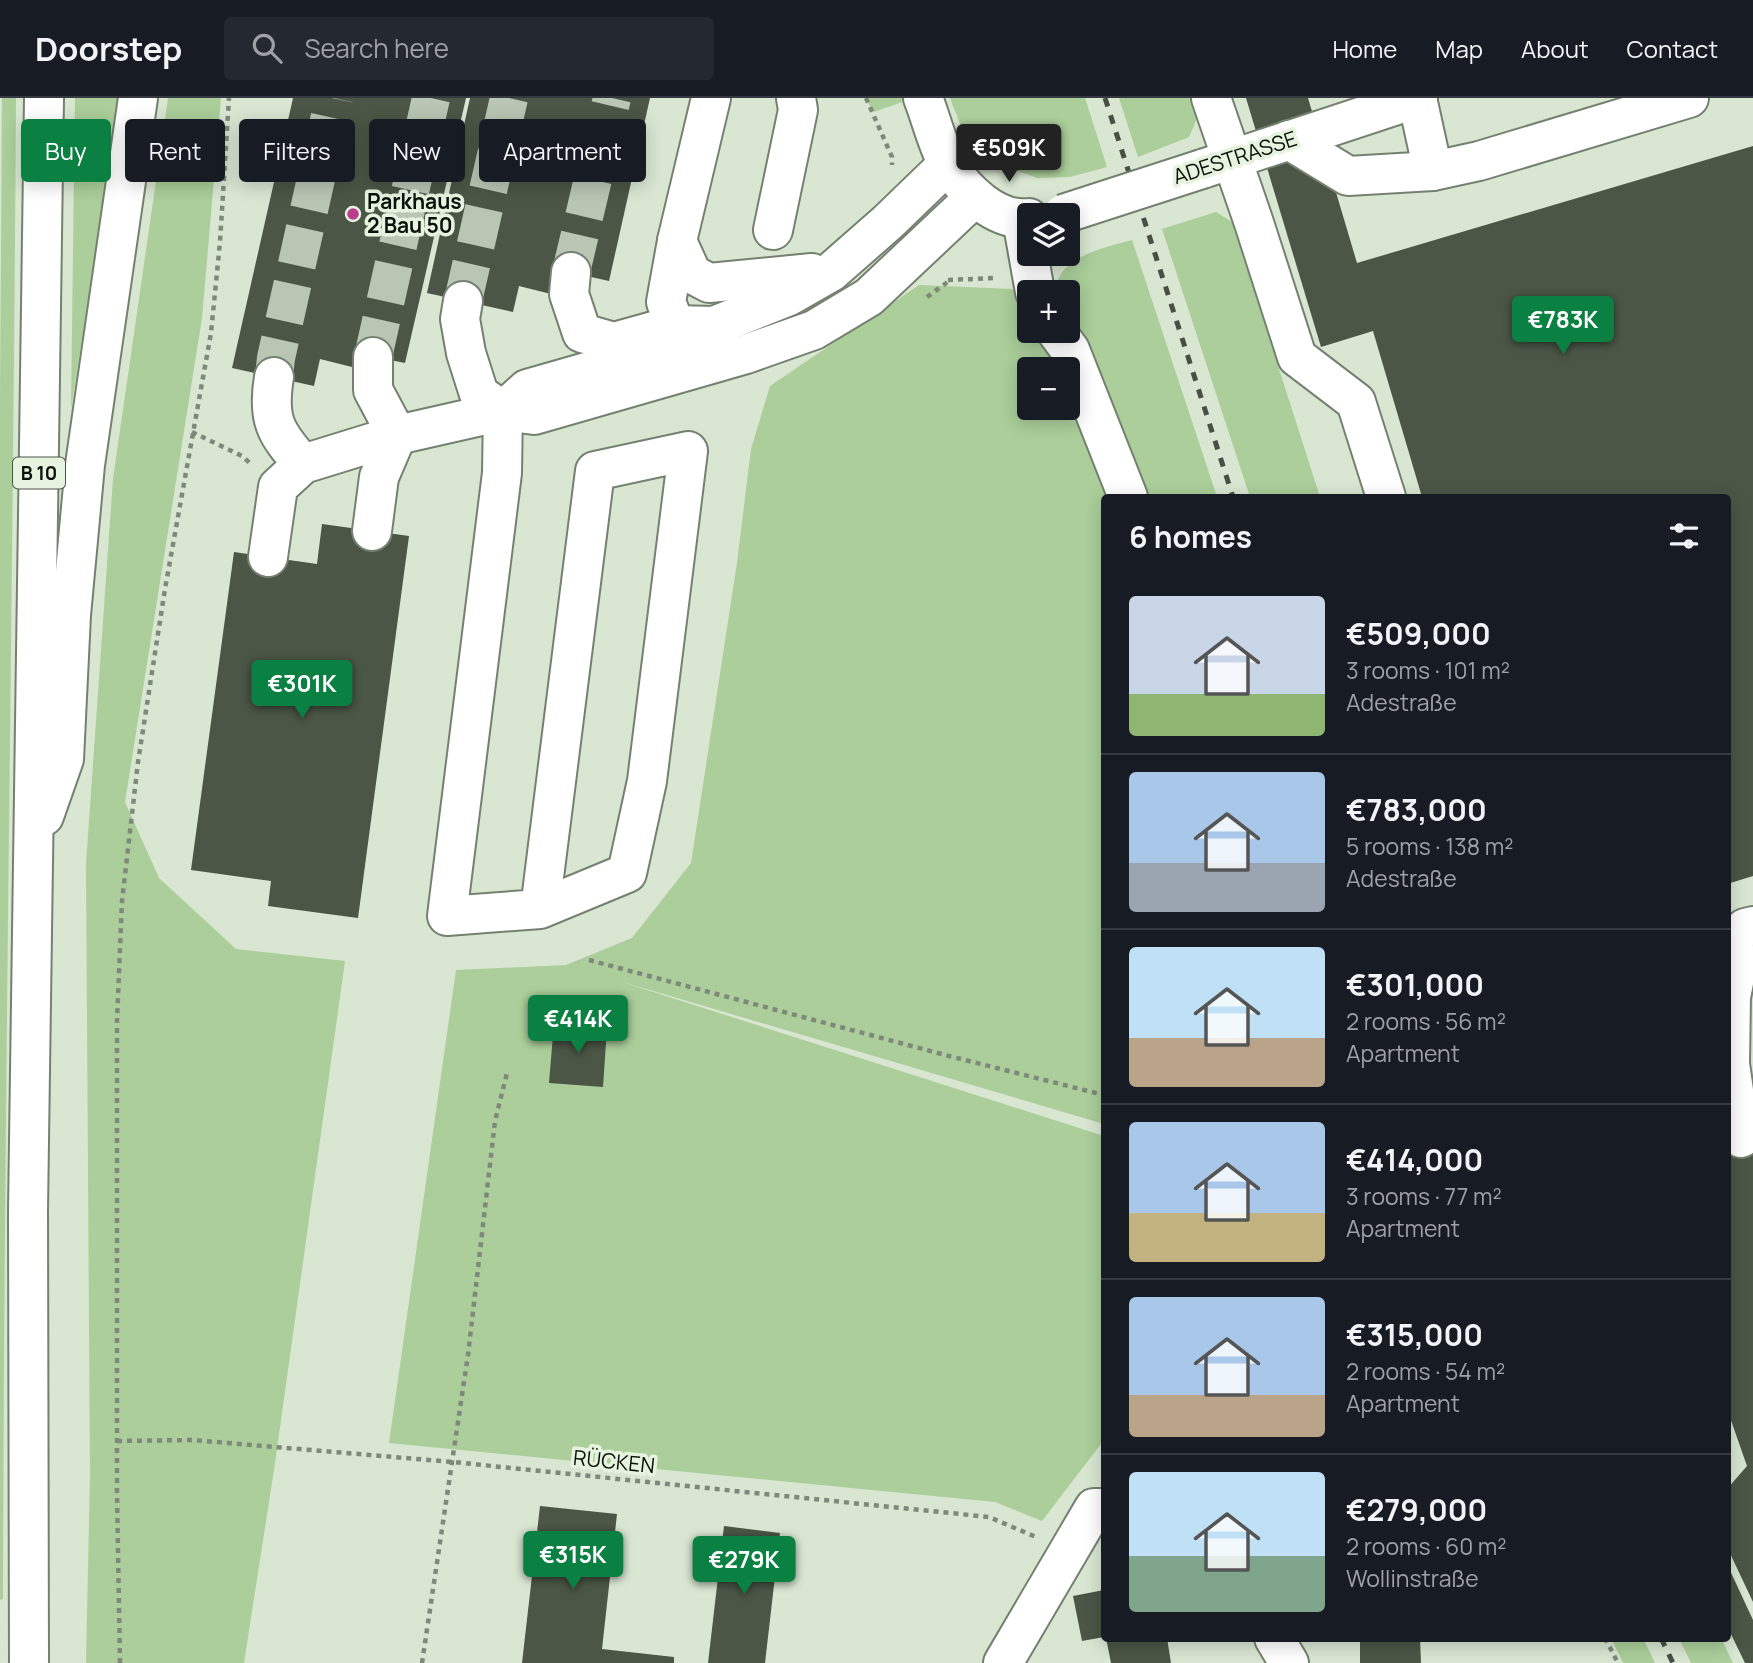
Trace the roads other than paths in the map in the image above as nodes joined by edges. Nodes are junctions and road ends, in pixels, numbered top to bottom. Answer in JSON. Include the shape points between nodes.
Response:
{"nodes":[{"id":1,"x":44,"y":98,"type":"edge"},
{"id":2,"x":138,"y":98,"type":"edge"},
{"id":3,"x":711,"y":98,"type":"edge"},
{"id":4,"x":796,"y":98,"type":"edge"},
{"id":5,"x":923,"y":98,"type":"edge"},
{"id":6,"x":1211,"y":98,"type":"edge"},
{"id":7,"x":1418,"y":98,"type":"edge"},
{"id":8,"x":1689,"y":98,"type":"edge"},
{"id":9,"x":1289,"y":140,"type":"junction"},
{"id":10,"x":948,"y":164,"type":"junction"},
{"id":11,"x":1217,"y":164,"type":"junction"},
{"id":12,"x":1433,"y":171,"type":"junction"},
{"id":13,"x":975,"y":197,"type":"junction"},
{"id":14,"x":1080,"y":204,"type":"edge"},
{"id":15,"x":1017,"y":214,"type":"edge"},
{"id":16,"x":773,"y":230,"type":"dead end"},
{"id":17,"x":677,"y":242,"type":"junction"},
{"id":18,"x":571,"y":272,"type":"tunnel mouth"},
{"id":19,"x":831,"y":272,"type":"junction"},
{"id":20,"x":463,"y":301,"type":"tunnel mouth"},
{"id":21,"x":698,"y":339,"type":"junction"},
{"id":22,"x":1065,"y":343,"type":"edge"},
{"id":23,"x":373,"y":357,"type":"tunnel mouth"},
{"id":24,"x":274,"y":377,"type":"tunnel mouth"},
{"id":25,"x":503,"y":411,"type":"junction"},
{"id":26,"x":397,"y":435,"type":"junction"},
{"id":27,"x":303,"y":464,"type":"junction"},
{"id":28,"x":1127,"y":494,"type":"edge"},
{"id":29,"x":1384,"y":494,"type":"edge"},
{"id":30,"x":372,"y":531,"type":"dead end"},
{"id":31,"x":268,"y":557,"type":"dead end"},
{"id":32,"x":33,"y":848,"type":"junction"},
{"id":33,"x":540,"y":909,"type":"junction"},
{"id":34,"x":1753,"y":926,"type":"edge"},
{"id":35,"x":1731,"y":997,"type":"edge"},
{"id":36,"x":1731,"y":1076,"type":"edge"},
{"id":37,"x":1741,"y":1138,"type":"dead end"},
{"id":38,"x":1099,"y":1508,"type":"edge"},
{"id":39,"x":1276,"y":1642,"type":"edge"},
{"id":40,"x":30,"y":1663,"type":"edge"},
{"id":41,"x":1003,"y":1663,"type":"edge"},
{"id":42,"x":1289,"y":1663,"type":"edge"}],
"edges":[{"from":1,"to":32,"type":"main road","number":"B 10"},
{"from":2,"to":32,"type":"main road","via":[[85,465],[64,759]]},
{"from":3,"to":17,"type":"main road"},
{"from":4,"to":16,"type":"main road","via":[[798,110]]},
{"from":5,"to":10,"type":"main road"},
{"from":6,"to":11,"type":"main road"},
{"from":7,"to":9,"type":"main road","name":"ADESTRASSE"},
{"from":7,"to":12,"type":"main road"},
{"from":8,"to":12,"type":"main road"},
{"from":9,"to":11,"type":"main road","name":"ADESTRASSE"},
{"from":9,"to":12,"type":"main road","via":[[1348,176]]},
{"from":10,"to":13,"type":"main road"},
{"from":10,"to":19,"type":"main road"},
{"from":11,"to":14,"type":"main road","name":"ADESTRASSE","bridge":true},
{"from":11,"to":29,"type":"main road","via":[[1254,223],[1297,358],[1356,402]]},
{"from":13,"to":15,"type":"main road","via":[[996,212]]},
{"from":13,"to":21,"type":"main road","via":[[869,297],[814,330]]},
{"from":17,"to":19,"type":"main road","via":[[692,274],[709,283]]},
{"from":17,"to":21,"type":"main road","via":[[666,302]]},
{"from":18,"to":21,"type":"main road","via":[[569,294],[582,333],[614,342]]},
{"from":19,"to":21,"type":"main road"},
{"from":20,"to":25,"type":"main road","via":[[460,319],[479,394]]},
{"from":21,"to":25,"type":"main road","via":[[534,415]]},
{"from":22,"to":28,"type":"main road"},
{"from":23,"to":26,"type":"main road","via":[[373,390]]},
{"from":24,"to":27,"type":"main road","via":[[270,403],[281,439]]},
{"from":25,"to":26,"type":"main road"},
{"from":25,"to":33,"type":"main road","via":[[502,474],[447,916]]},
{"from":26,"to":27,"type":"main road"},
{"from":26,"to":30,"type":"main road","via":[[379,477]]},
{"from":27,"to":31,"type":"main road","via":[[278,487]]},
{"from":32,"to":40,"type":"main road","number":"B 10","via":[[28,1211]]},
{"from":33,"to":33,"type":"main road","via":[[627,873],[647,781],[688,451],[595,471]]},
{"from":34,"to":35,"type":"main road","via":[[1745,928]]},
{"from":36,"to":37,"type":"main road"},
{"from":38,"to":41,"type":"main road"},
{"from":39,"to":42,"type":"main road"}]}
